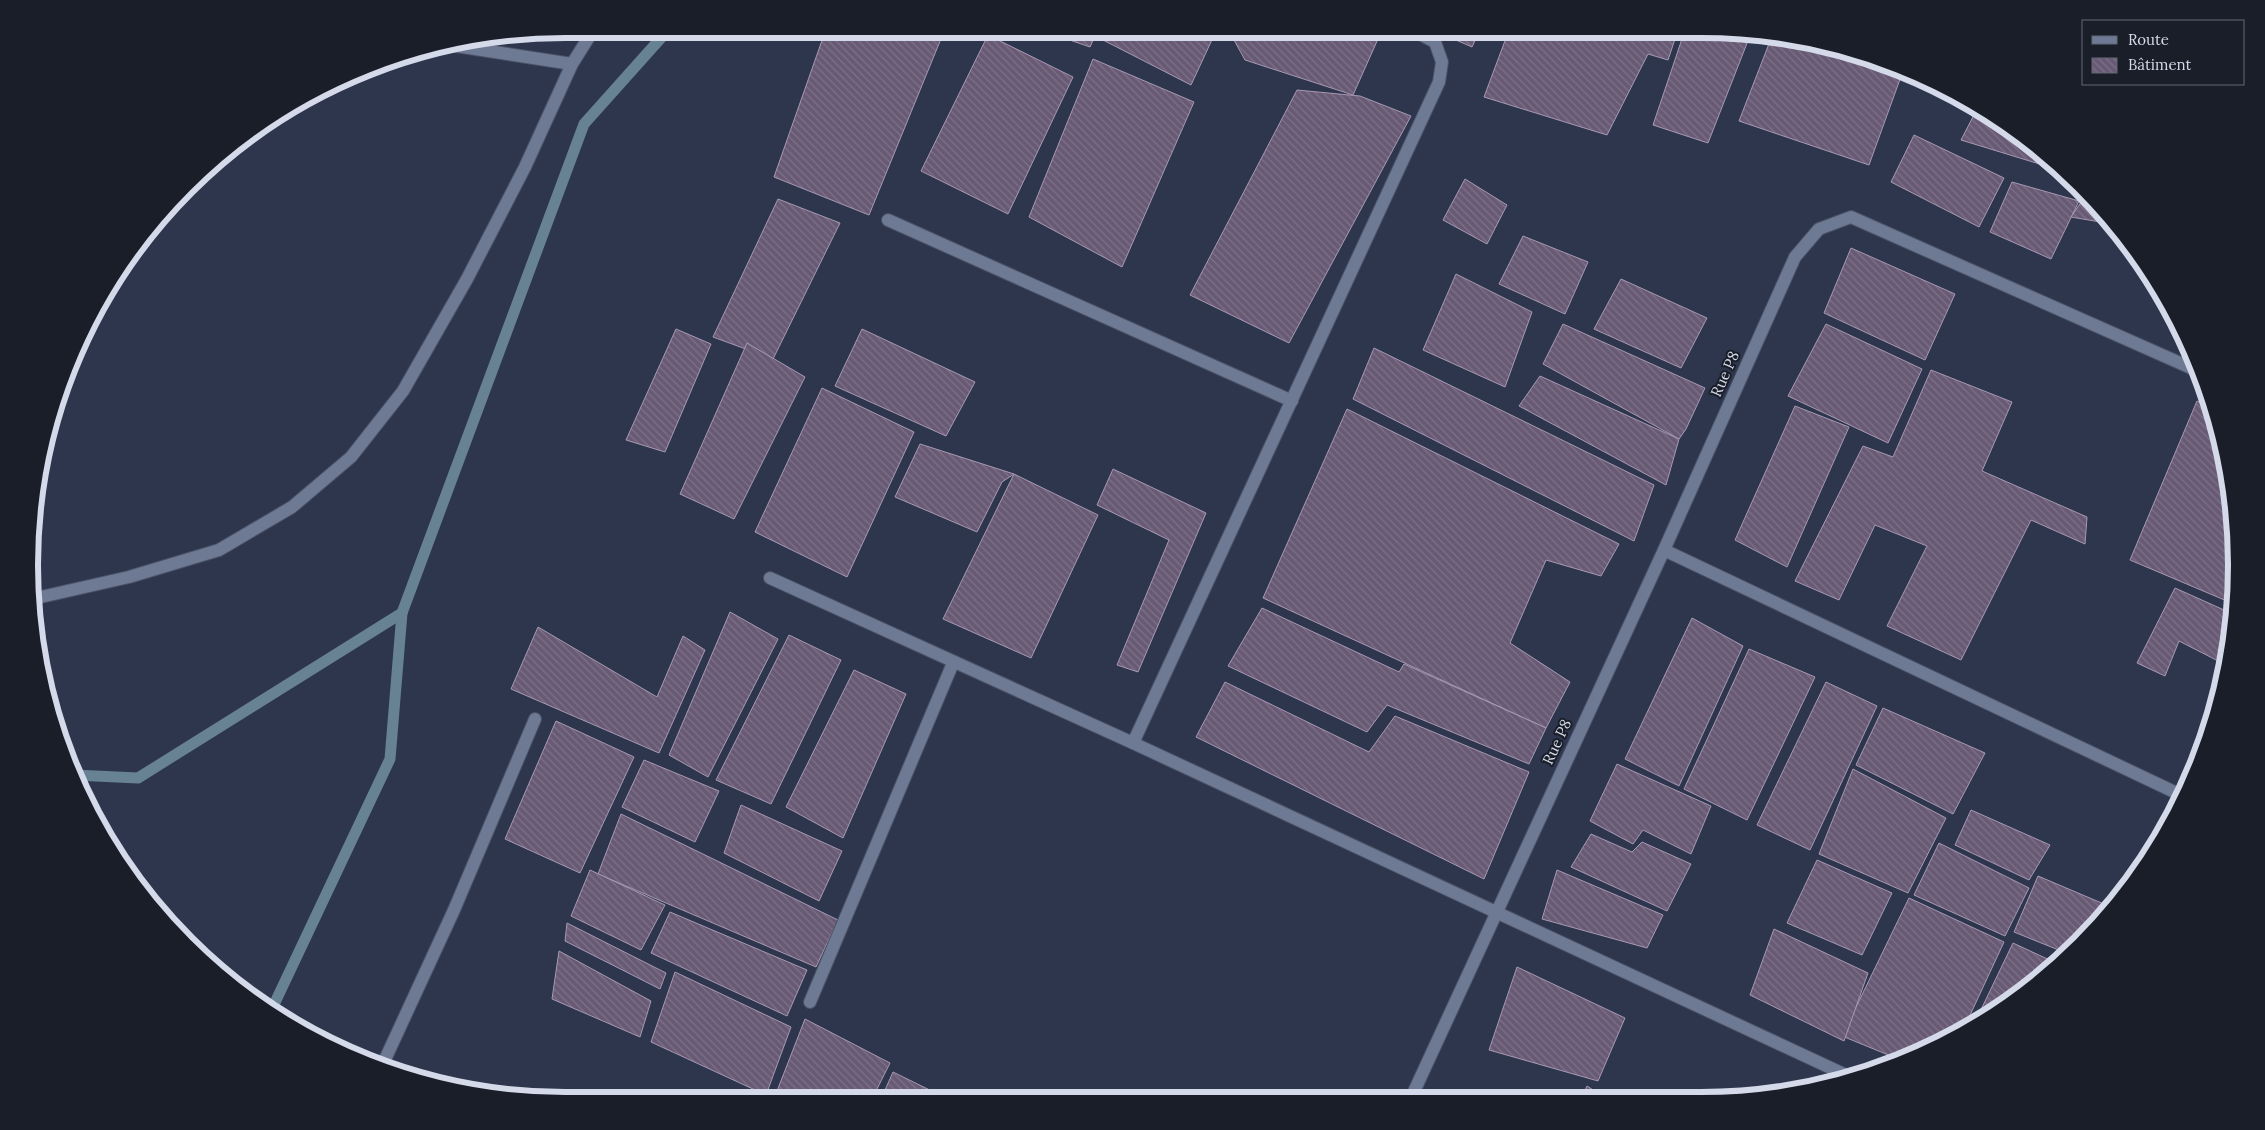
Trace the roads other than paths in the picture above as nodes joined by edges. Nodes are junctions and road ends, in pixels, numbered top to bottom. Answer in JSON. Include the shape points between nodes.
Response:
{"nodes":[{"id":1,"x":588,"y":38,"type":"edge"},
{"id":2,"x":1427,"y":38,"type":"edge"},
{"id":3,"x":465,"y":47,"type":"edge"},
{"id":4,"x":572,"y":64,"type":"junction"},
{"id":5,"x":888,"y":220,"type":"dead end"},
{"id":6,"x":2189,"y":367,"type":"edge"},
{"id":7,"x":1292,"y":401,"type":"junction"},
{"id":8,"x":1664,"y":550,"type":"junction"},
{"id":9,"x":770,"y":578,"type":"dead end"},
{"id":10,"x":39,"y":597,"type":"edge"},
{"id":11,"x":953,"y":663,"type":"junction"},
{"id":12,"x":535,"y":719,"type":"dead end"},
{"id":13,"x":1134,"y":743,"type":"junction"},
{"id":14,"x":2176,"y":792,"type":"edge"},
{"id":15,"x":1496,"y":913,"type":"junction"},
{"id":16,"x":810,"y":1002,"type":"dead end"},
{"id":17,"x":384,"y":1061,"type":"edge"},
{"id":18,"x":1842,"y":1073,"type":"edge"},
{"id":19,"x":1414,"y":1092,"type":"edge"}],
"edges":[{"from":1,"to":4,"type":"street"},
{"from":2,"to":7,"type":"street","via":[[1435,42],[1442,62],[1439,82]]},
{"from":3,"to":4,"type":"street"},
{"from":4,"to":10,"type":"street","via":[[468,279],[403,391],[351,457],[292,507],[219,550],[129,577]]},
{"from":5,"to":7,"type":"street"},
{"from":6,"to":8,"type":"street","name":"Rue P8","via":[[1851,218],[1818,229],[1794,257]]},
{"from":7,"to":13,"type":"street"},
{"from":8,"to":14,"type":"street"},
{"from":8,"to":15,"type":"street","name":"Rue P8"},
{"from":9,"to":11,"type":"street"},
{"from":11,"to":13,"type":"street"},
{"from":11,"to":16,"type":"street"},
{"from":12,"to":17,"type":"street","via":[[454,910]]},
{"from":13,"to":15,"type":"street"},
{"from":15,"to":18,"type":"street"},
{"from":15,"to":19,"type":"street","name":"Rue P8"}]}
